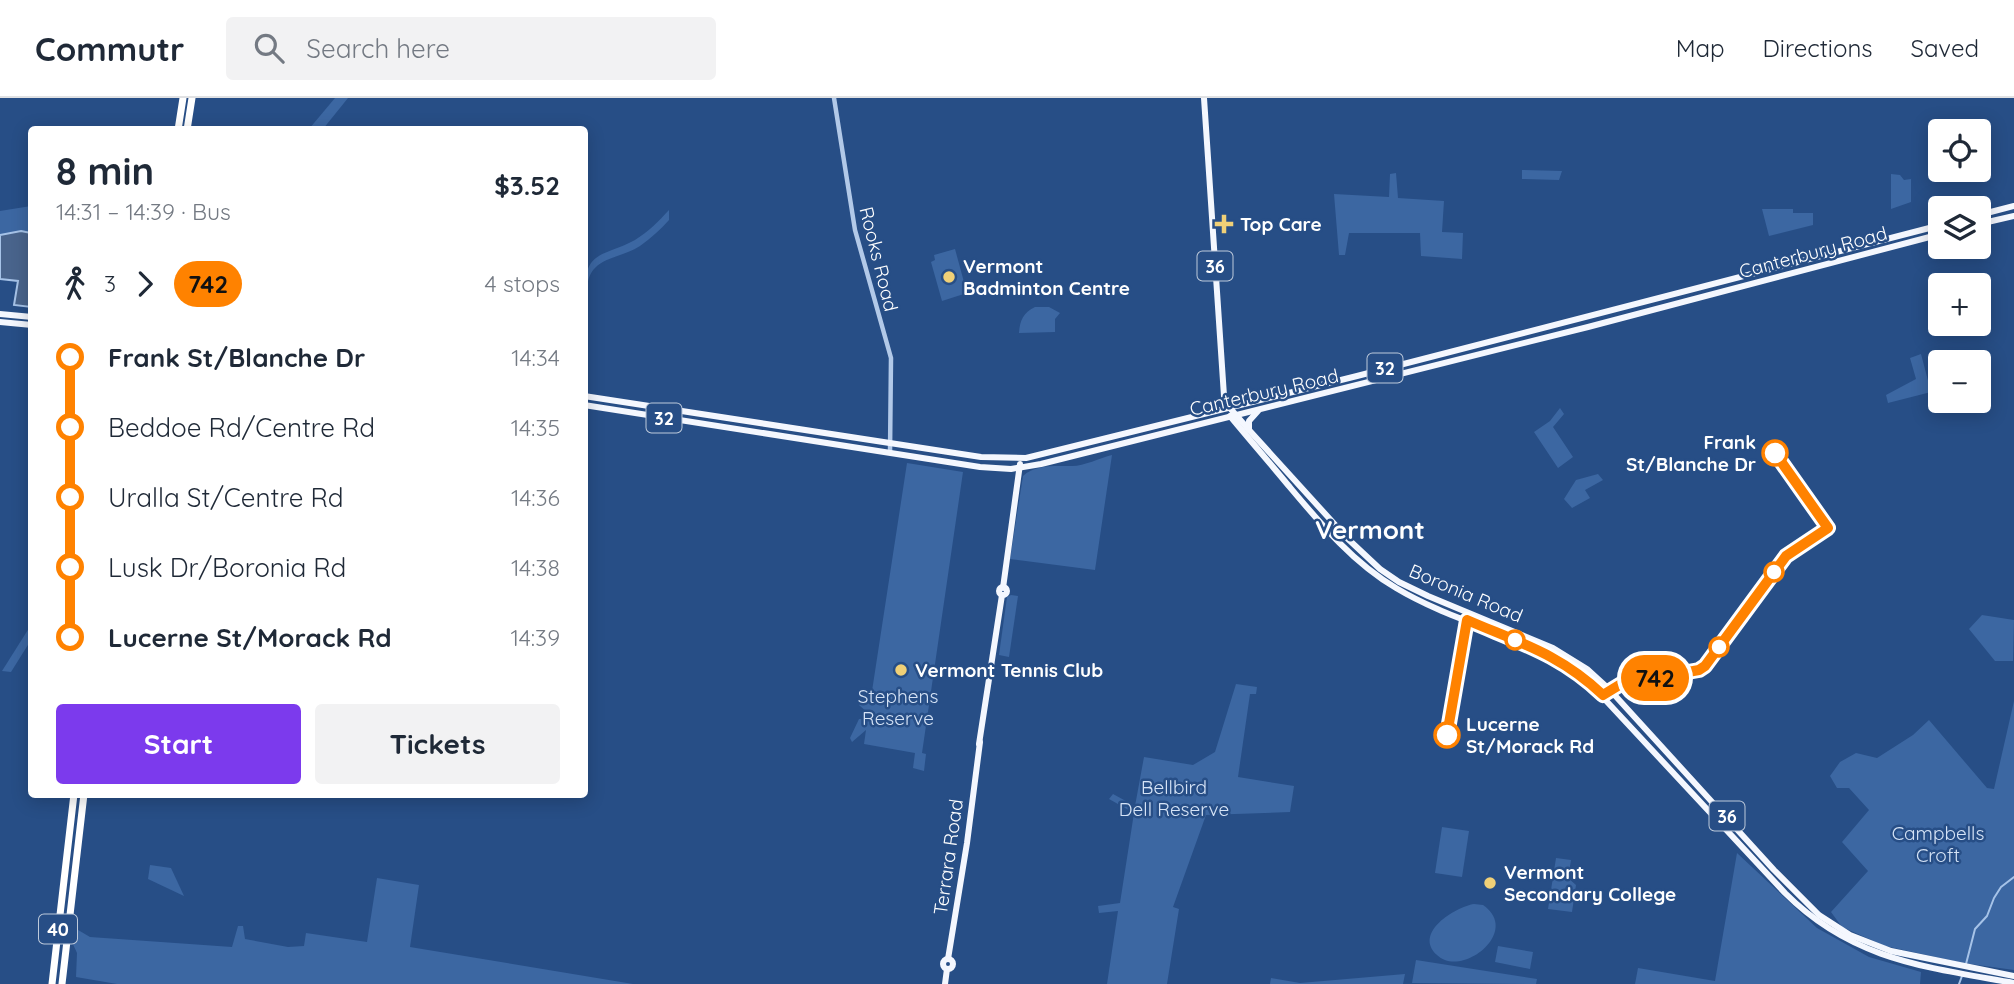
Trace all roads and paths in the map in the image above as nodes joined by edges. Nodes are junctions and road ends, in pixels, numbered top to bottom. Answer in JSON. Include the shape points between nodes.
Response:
{"nodes":[{"id":1,"x":183,"y":98,"type":"edge"},
{"id":2,"x":192,"y":98,"type":"edge"},
{"id":3,"x":834,"y":98,"type":"edge"},
{"id":4,"x":1204,"y":98,"type":"edge"},
{"id":5,"x":179,"y":126,"type":"edge"},
{"id":6,"x":188,"y":126,"type":"edge"},
{"id":7,"x":2014,"y":206,"type":"edge"},
{"id":8,"x":1991,"y":212,"type":"edge"},
{"id":9,"x":2014,"y":216,"type":"edge"},
{"id":10,"x":1991,"y":221,"type":"edge"},
{"id":11,"x":1928,"y":228,"type":"edge"},
{"id":12,"x":1928,"y":237,"type":"edge"},
{"id":13,"x":0,"y":314,"type":"edge"},
{"id":14,"x":28,"y":317,"type":"edge"},
{"id":15,"x":1585,"y":317,"type":"junction"},
{"id":16,"x":0,"y":322,"type":"edge"},
{"id":17,"x":28,"y":325,"type":"edge"},
{"id":18,"x":1588,"y":327,"type":"junction"},
{"id":19,"x":588,"y":397,"type":"edge"},
{"id":20,"x":588,"y":406,"type":"edge"},
{"id":21,"x":1229,"y":407,"type":"junction"},
{"id":22,"x":1260,"y":410,"type":"junction"},
{"id":23,"x":689,"y":412,"type":"junction"},
{"id":24,"x":698,"y":413,"type":"junction"},
{"id":25,"x":1233,"y":415,"type":"junction"},
{"id":26,"x":695,"y":423,"type":"junction"},
{"id":27,"x":1249,"y":430,"type":"junction"},
{"id":28,"x":889,"y":443,"type":"junction"},
{"id":29,"x":888,"y":452,"type":"junction"},
{"id":30,"x":1020,"y":459,"type":"junction"},
{"id":31,"x":1021,"y":468,"type":"junction"},
{"id":32,"x":1011,"y":469,"type":"junction"},
{"id":33,"x":1019,"y":482,"type":"junction"},
{"id":34,"x":1345,"y":542,"type":"junction"},
{"id":35,"x":1491,"y":626,"type":"junction"},
{"id":36,"x":74,"y":798,"type":"edge"},
{"id":37,"x":84,"y":798,"type":"edge"},
{"id":38,"x":1726,"y":816,"type":"junction"},
{"id":39,"x":1719,"y":822,"type":"junction"},
{"id":40,"x":1828,"y":925,"type":"junction"},
{"id":41,"x":1970,"y":972,"type":"junction"},
{"id":42,"x":2014,"y":976,"type":"edge"},
{"id":43,"x":2014,"y":983,"type":"edge"},
{"id":44,"x":52,"y":984,"type":"edge"},
{"id":45,"x":62,"y":984,"type":"edge"},
{"id":46,"x":945,"y":984,"type":"edge"}],
"edges":[{"from":1,"to":5,"type":"highway"},
{"from":2,"to":6,"type":"highway"},
{"from":3,"to":28,"type":"street","name":"Rooks Road","via":[[855,230],[891,355]]},
{"from":4,"to":21,"type":"main road","number":"36","via":[[1221,382]]},
{"from":7,"to":8,"type":"main road"},
{"from":9,"to":10,"type":"main road"},
{"from":11,"to":15,"type":"main road","name":"Canterbury Road","number":"32"},
{"from":12,"to":18,"type":"main road","name":"Canterbury Road","number":"32"},
{"from":13,"to":14,"type":"main road"},
{"from":15,"to":18,"type":"main road"},
{"from":15,"to":21,"type":"main road","name":"Canterbury Road","number":"32"},
{"from":16,"to":17,"type":"main road"},
{"from":18,"to":22,"type":"main road","name":"Canterbury Road","number":"32"},
{"from":19,"to":23,"type":"main road","name":"Canterbury Road","number":"32"},
{"from":20,"to":26,"type":"main road","name":"Canterbury Road","number":"32"},
{"from":21,"to":25,"type":"main road","name":"Boronia Road","number":"36"},
{"from":21,"to":30,"type":"main road","name":"Canterbury Road","number":"32"},
{"from":22,"to":25,"type":"main road","name":"Canterbury Road","number":"32"},
{"from":22,"to":27,"type":"main road","via":[[1249,421]]},
{"from":23,"to":24,"type":"main road","name":"Canterbury Road","number":"32"},
{"from":23,"to":26,"type":"main road"},
{"from":24,"to":26,"type":"main road"},
{"from":24,"to":28,"type":"main road","name":"Canterbury Road","number":"32"},
{"from":25,"to":27,"type":"main road","name":"Boronia Road","number":"36"},
{"from":25,"to":31,"type":"main road","name":"Canterbury Road","number":"32"},
{"from":25,"to":34,"type":"main road","name":"Boronia Road","number":"36","via":[[1312,514]]},
{"from":26,"to":29,"type":"main road","name":"Canterbury Road","number":"32"},
{"from":27,"to":34,"type":"main road","name":"Boronia Road","number":"36"},
{"from":28,"to":29,"type":"street","name":"Rooks Road"},
{"from":28,"to":30,"type":"main road","name":"Canterbury Road","number":"32"},
{"from":29,"to":32,"type":"main road","name":"Canterbury Road","number":"32"},
{"from":30,"to":31,"type":"main road","name":"Terrara Road"},
{"from":31,"to":32,"type":"main road","name":"Canterbury Road","number":"32"},
{"from":31,"to":33,"type":"main road","name":"Terrara Road"},
{"from":32,"to":33,"type":"main road"},
{"from":33,"to":46,"type":"main road","name":"Terrara Road","via":[[948,959],[953,964],[947,969]]},
{"from":34,"to":35,"type":"main road","name":"Boronia Road","number":"36","via":[[1399,582]]},
{"from":35,"to":38,"type":"main road","name":"Boronia Road","number":"36","via":[[1553,648],[1587,668]]},
{"from":35,"to":39,"type":"main road","name":"Boronia Road","number":"36","via":[[1584,677]]},
{"from":36,"to":44,"type":"highway","number":"40"},
{"from":37,"to":45,"type":"highway","number":"40"},
{"from":38,"to":39,"type":"main road"},
{"from":38,"to":40,"type":"main road","name":"Boronia Road","number":"36"},
{"from":39,"to":40,"type":"main road","name":"Boronia Road","number":"36","via":[[1791,900]]},
{"from":40,"to":41,"type":"main road","name":"Boronia Road","number":"36","via":[[1891,951]]},
{"from":41,"to":42,"type":"main road","name":"Boronia Road","number":"36"},
{"from":41,"to":43,"type":"main road","name":"Boronia Road","number":"36"}]}
